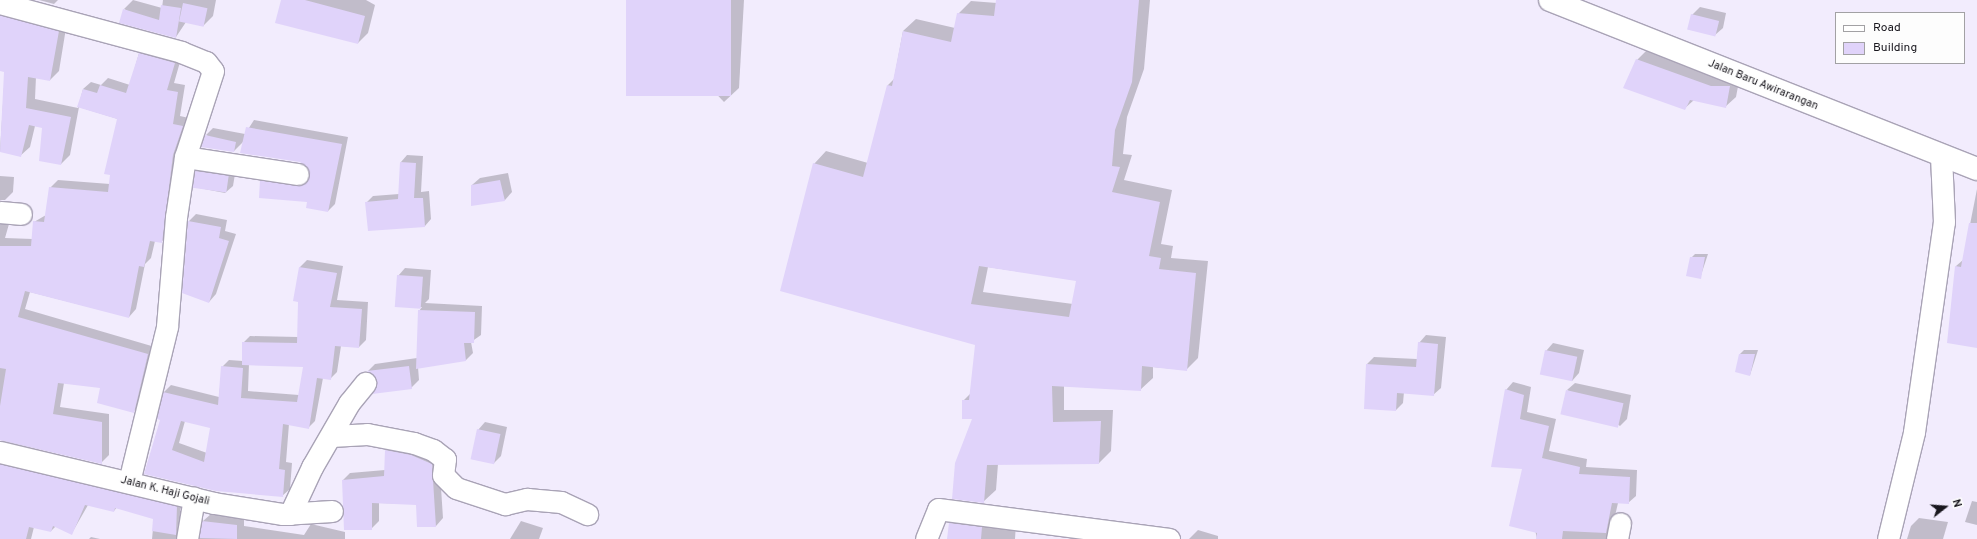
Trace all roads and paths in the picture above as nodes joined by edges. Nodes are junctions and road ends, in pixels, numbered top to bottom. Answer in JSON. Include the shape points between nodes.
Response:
{"nodes":[{"id":1,"x":1550,"y":0,"type":"edge"},
{"id":2,"x":0,"y":3,"type":"edge"},
{"id":3,"x":1941,"y":156,"type":"junction"},
{"id":4,"x":185,"y":157,"type":"junction"},
{"id":5,"x":1977,"y":169,"type":"edge"},
{"id":6,"x":298,"y":174,"type":"dead end"},
{"id":7,"x":0,"y":212,"type":"edge"},
{"id":8,"x":21,"y":214,"type":"dead end"},
{"id":9,"x":366,"y":383,"type":"dead end"},
{"id":10,"x":331,"y":436,"type":"junction"},
{"id":11,"x":0,"y":452,"type":"edge"},
{"id":12,"x":129,"y":482,"type":"junction"},
{"id":13,"x":194,"y":498,"type":"junction"},
{"id":14,"x":332,"y":511,"type":"dead end"},
{"id":15,"x":283,"y":514,"type":"junction"},
{"id":16,"x":587,"y":514,"type":"dead end"},
{"id":17,"x":1169,"y":538,"type":"edge"},
{"id":18,"x":187,"y":539,"type":"edge"},
{"id":19,"x":926,"y":539,"type":"edge"},
{"id":20,"x":1888,"y":539,"type":"edge"}],
"edges":[{"from":1,"to":3,"type":"street","name":"Jalan Baru Awirarangan"},
{"from":2,"to":4,"type":"street","via":[[181,52],[210,65],[212,79]]},
{"from":3,"to":5,"type":"street","name":"Jalan Baru Awirarangan"},
{"from":3,"to":20,"type":"street","via":[[1944,222],[1914,432]]},
{"from":4,"to":6,"type":"street"},
{"from":4,"to":12,"type":"street","via":[[176,217],[167,327]]},
{"from":7,"to":8,"type":"street"},
{"from":9,"to":10,"type":"street","via":[[349,403]]},
{"from":10,"to":15,"type":"street","via":[[309,472],[290,514]]},
{"from":10,"to":16,"type":"street","via":[[367,434],[414,443],[433,450],[445,460],[443,476],[456,488],[505,504],[531,499],[561,502]]},
{"from":11,"to":12,"type":"street","name":"Jalan K. Haji Gojali"},
{"from":12,"to":13,"type":"street","name":"Jalan K. Haji Gojali"},
{"from":13,"to":15,"type":"street","name":"Jalan K. Haji Gojali"},
{"from":13,"to":18,"type":"street"},
{"from":14,"to":15,"type":"street","name":"Jalan K. Haji Gojali"},
{"from":17,"to":19,"type":"street","via":[[938,509]]}]}
